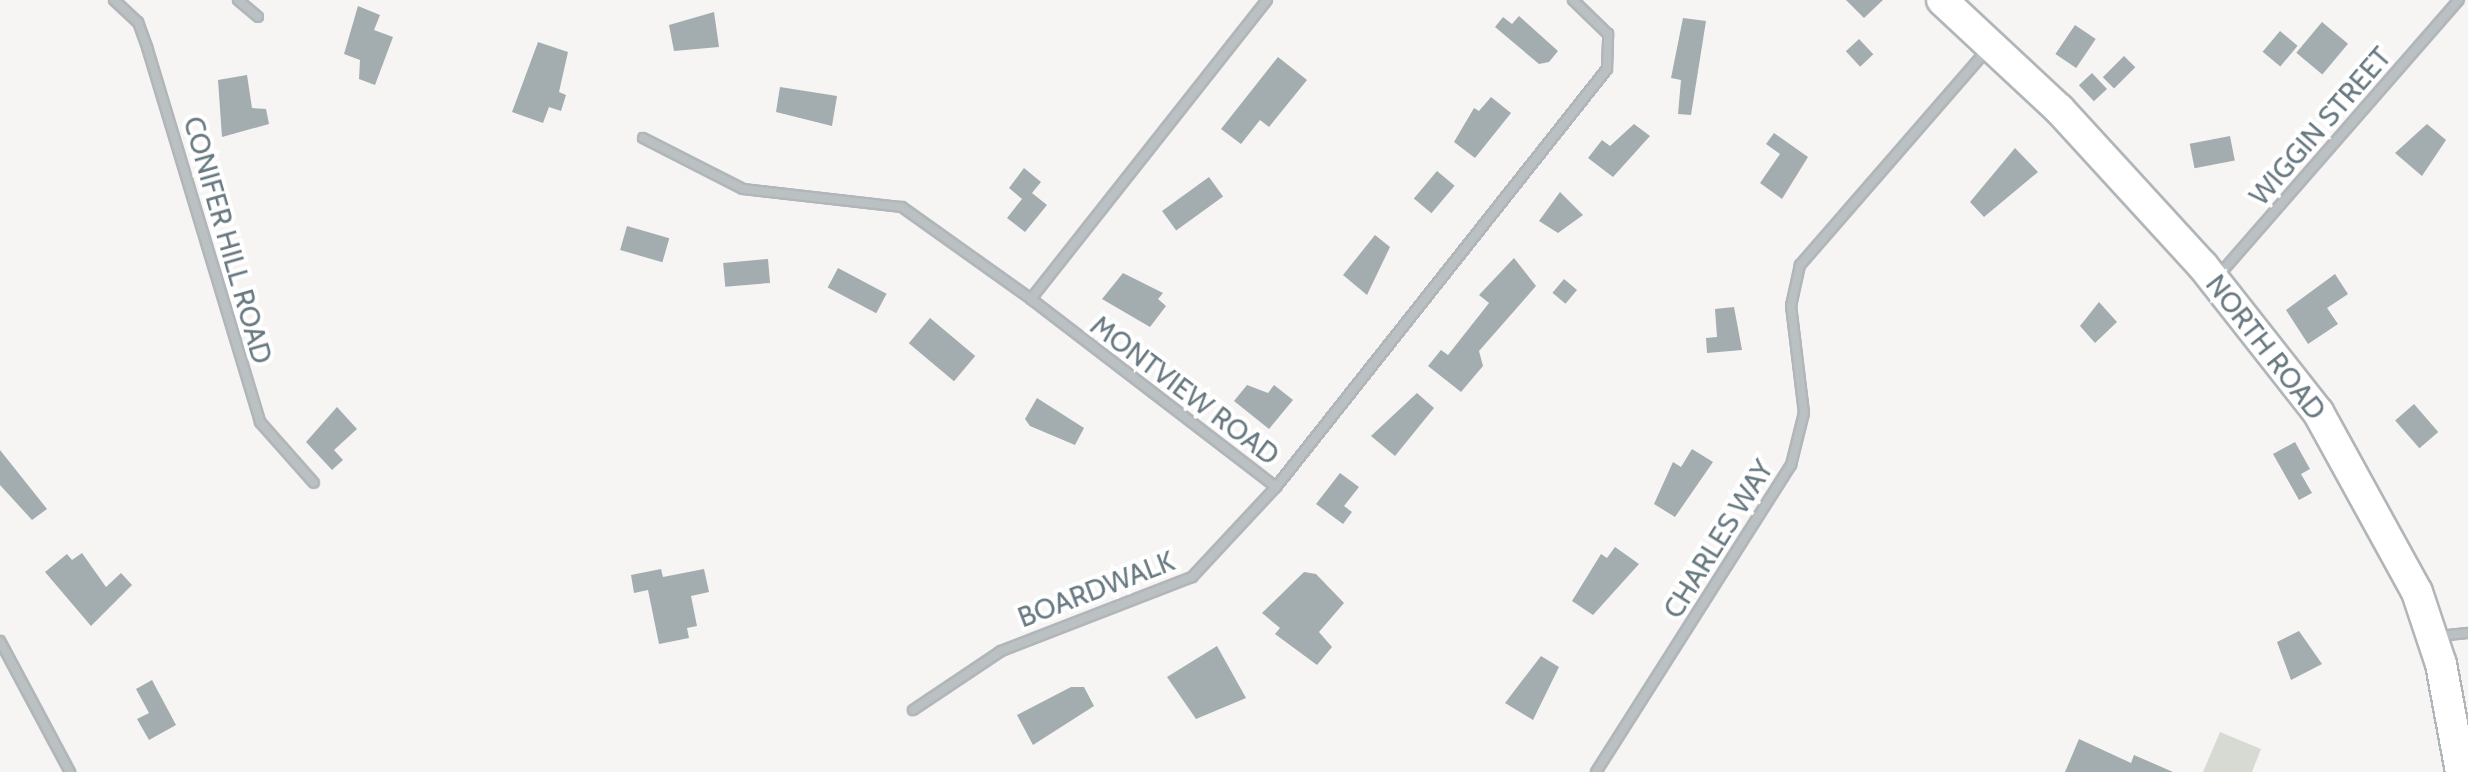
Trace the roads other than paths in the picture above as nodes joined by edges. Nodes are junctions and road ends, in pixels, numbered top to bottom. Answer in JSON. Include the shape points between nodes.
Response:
{"nodes":[{"id":1,"x":114,"y":0,"type":"edge"},
{"id":2,"x":238,"y":0,"type":"edge"},
{"id":3,"x":1267,"y":0,"type":"edge"},
{"id":4,"x":1573,"y":0,"type":"edge"},
{"id":5,"x":2459,"y":0,"type":"edge"},
{"id":6,"x":1953,"y":4,"type":"edge"},
{"id":7,"x":258,"y":17,"type":"dead end"},
{"id":8,"x":1991,"y":45,"type":"junction"},
{"id":9,"x":643,"y":138,"type":"dead end"},
{"id":10,"x":2215,"y":280,"type":"junction"},
{"id":11,"x":1031,"y":299,"type":"junction"},
{"id":12,"x":314,"y":483,"type":"dead end"},
{"id":13,"x":1276,"y":487,"type":"junction"},
{"id":14,"x":2468,"y":633,"type":"edge"},
{"id":15,"x":2434,"y":637,"type":"junction"},
{"id":16,"x":0,"y":641,"type":"edge"},
{"id":17,"x":913,"y":710,"type":"dead end"},
{"id":18,"x":70,"y":772,"type":"edge"},
{"id":19,"x":1596,"y":772,"type":"edge"},
{"id":20,"x":2461,"y":772,"type":"edge"}],
"edges":[{"from":1,"to":12,"type":"street","name":"CONIFER HILL ROAD","via":[[138,22],[147,47],[260,422]]},
{"from":2,"to":7,"type":"street"},
{"from":3,"to":11,"type":"street"},
{"from":4,"to":13,"type":"street","name":"MONTVIEW ROAD","via":[[1608,34],[1607,69]]},
{"from":5,"to":10,"type":"street","name":"WIGGIN STREET"},
{"from":6,"to":8,"type":"main road","name":"NORTH ROAD"},
{"from":8,"to":10,"type":"main road","name":"NORTH ROAD"},
{"from":8,"to":19,"type":"street","name":"CHARLES WAY","via":[[1800,265],[1791,306],[1804,413],[1791,465]]},
{"from":9,"to":11,"type":"street","name":"MONTVIEW ROAD","via":[[743,189],[902,207]]},
{"from":10,"to":15,"type":"main road","name":"NORTH ROAD","via":[[2353,465]]},
{"from":11,"to":13,"type":"street","name":"MONTVIEW ROAD"},
{"from":13,"to":17,"type":"street","name":"BOARDWALK","via":[[1192,577],[1001,651]]},
{"from":14,"to":15,"type":"street"},
{"from":15,"to":20,"type":"main road","name":"NORTH ROAD"},
{"from":16,"to":18,"type":"street"}]}
